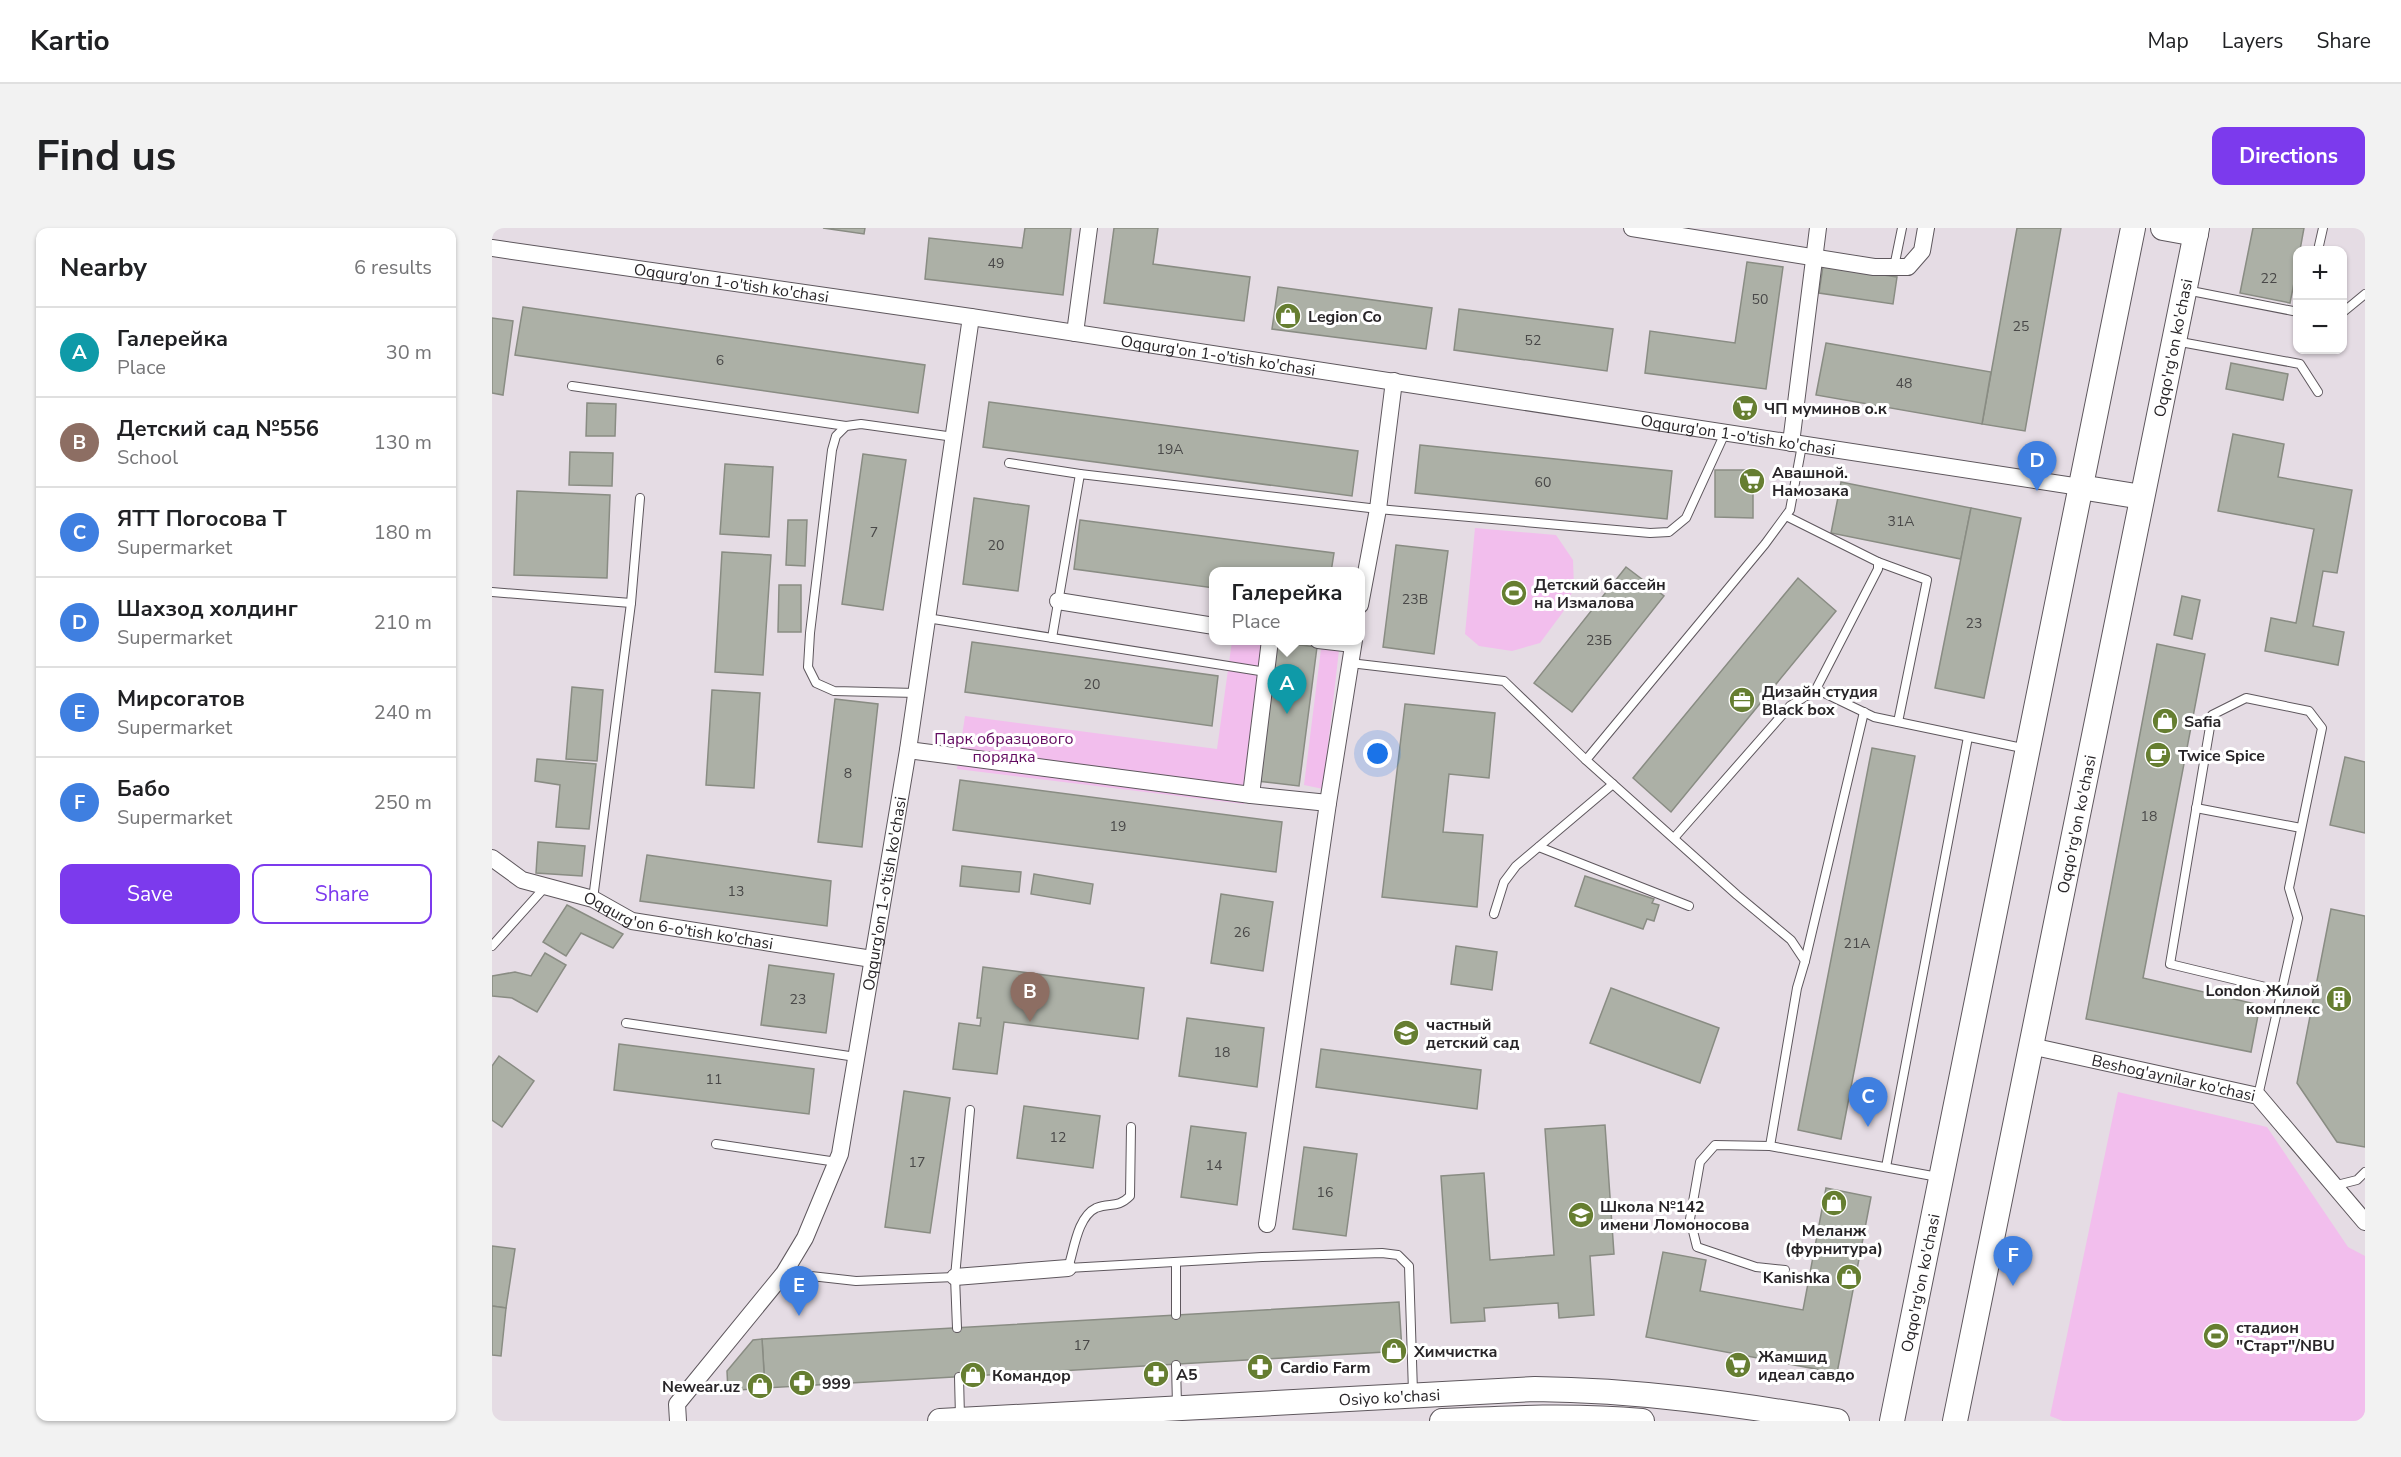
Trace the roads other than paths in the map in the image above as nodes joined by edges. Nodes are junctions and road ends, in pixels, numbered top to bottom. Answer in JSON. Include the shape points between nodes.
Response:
{"nodes":[{"id":1,"x":1089,"y":228,"type":"edge"},
{"id":2,"x":1632,"y":228,"type":"edge"},
{"id":3,"x":1818,"y":228,"type":"edge"},
{"id":4,"x":1902,"y":228,"type":"edge"},
{"id":5,"x":1926,"y":228,"type":"edge"},
{"id":6,"x":2133,"y":228,"type":"edge"},
{"id":7,"x":2163,"y":228,"type":"edge"},
{"id":8,"x":2323,"y":228,"type":"edge"},
{"id":9,"x":2197,"y":231,"type":"edge"},
{"id":10,"x":2319,"y":246,"type":"edge"},
{"id":11,"x":492,"y":248,"type":"edge"},
{"id":12,"x":1814,"y":256,"type":"junction"},
{"id":13,"x":1894,"y":267,"type":"junction"},
{"id":14,"x":2185,"y":290,"type":"junction"},
{"id":15,"x":2365,"y":294,"type":"edge"},
{"id":16,"x":2347,"y":310,"type":"edge"},
{"id":17,"x":2293,"y":311,"type":"edge"},
{"id":18,"x":971,"y":317,"type":"junction"},
{"id":19,"x":1075,"y":333,"type":"junction"},
{"id":20,"x":2174,"y":341,"type":"junction"},
{"id":21,"x":1395,"y":381,"type":"junction"},
{"id":22,"x":572,"y":386,"type":"dead end"},
{"id":23,"x":2318,"y":392,"type":"dead end"},
{"id":24,"x":846,"y":426,"type":"junction"},
{"id":25,"x":1725,"y":433,"type":"junction"},
{"id":26,"x":954,"y":437,"type":"junction"},
{"id":27,"x":1797,"y":444,"type":"junction"},
{"id":28,"x":1009,"y":463,"type":"dead end"},
{"id":29,"x":1080,"y":474,"type":"junction"},
{"id":30,"x":2080,"y":487,"type":"junction"},
{"id":31,"x":2142,"y":497,"type":"junction"},
{"id":32,"x":640,"y":498,"type":"dead end"},
{"id":33,"x":1378,"y":509,"type":"junction"},
{"id":34,"x":1786,"y":516,"type":"junction"},
{"id":35,"x":1878,"y":562,"type":"junction"},
{"id":36,"x":1365,"y":578,"type":"edge"},
{"id":37,"x":492,"y":592,"type":"edge"},
{"id":38,"x":1058,"y":601,"type":"junction"},
{"id":39,"x":631,"y":603,"type":"junction"},
{"id":40,"x":927,"y":618,"type":"junction"},
{"id":41,"x":1209,"y":625,"type":"edge"},
{"id":42,"x":1052,"y":638,"type":"junction"},
{"id":43,"x":1269,"y":645,"type":"edge"},
{"id":44,"x":1353,"y":645,"type":"edge"},
{"id":45,"x":1350,"y":663,"type":"junction"},
{"id":46,"x":1266,"y":672,"type":"junction"},
{"id":47,"x":916,"y":693,"type":"junction"},
{"id":48,"x":1814,"y":693,"type":"junction"},
{"id":49,"x":1864,"y":712,"type":"junction"},
{"id":50,"x":1898,"y":722,"type":"junction"},
{"id":51,"x":1968,"y":737,"type":"junction"},
{"id":52,"x":2028,"y":749,"type":"junction"},
{"id":53,"x":908,"y":750,"type":"junction"},
{"id":54,"x":1587,"y":760,"type":"junction"},
{"id":55,"x":1613,"y":784,"type":"junction"},
{"id":56,"x":1251,"y":795,"type":"junction"},
{"id":57,"x":1328,"y":803,"type":"junction"},
{"id":58,"x":2196,"y":808,"type":"junction"},
{"id":59,"x":2301,"y":828,"type":"junction"},
{"id":60,"x":1674,"y":838,"type":"junction"},
{"id":61,"x":1539,"y":847,"type":"junction"},
{"id":62,"x":492,"y":858,"type":"edge"},
{"id":63,"x":546,"y":886,"type":"junction"},
{"id":64,"x":593,"y":899,"type":"junction"},
{"id":65,"x":1689,"y":906,"type":"dead end"},
{"id":66,"x":1494,"y":914,"type":"dead end"},
{"id":67,"x":492,"y":945,"type":"edge"},
{"id":68,"x":872,"y":959,"type":"junction"},
{"id":69,"x":1805,"y":960,"type":"junction"},
{"id":70,"x":2282,"y":990,"type":"junction"},
{"id":71,"x":626,"y":1023,"type":"dead end"},
{"id":72,"x":2031,"y":1046,"type":"junction"},
{"id":73,"x":856,"y":1057,"type":"junction"},
{"id":74,"x":2258,"y":1096,"type":"junction"},
{"id":75,"x":970,"y":1110,"type":"dead end"},
{"id":76,"x":1131,"y":1127,"type":"dead end"},
{"id":77,"x":716,"y":1144,"type":"dead end"},
{"id":78,"x":1770,"y":1146,"type":"junction"},
{"id":79,"x":837,"y":1162,"type":"junction"},
{"id":80,"x":1887,"y":1167,"type":"junction"},
{"id":81,"x":2365,"y":1172,"type":"edge"},
{"id":82,"x":1941,"y":1177,"type":"junction"},
{"id":83,"x":2333,"y":1186,"type":"junction"},
{"id":84,"x":2365,"y":1222,"type":"edge"},
{"id":85,"x":1267,"y":1224,"type":"dead end"},
{"id":86,"x":1176,"y":1262,"type":"junction"},
{"id":87,"x":1068,"y":1268,"type":"junction"},
{"id":88,"x":1785,"y":1270,"type":"dead end"},
{"id":89,"x":784,"y":1273,"type":"junction"},
{"id":90,"x":955,"y":1277,"type":"junction"},
{"id":91,"x":1176,"y":1315,"type":"dead end"},
{"id":92,"x":957,"y":1328,"type":"dead end"},
{"id":93,"x":1176,"y":1365,"type":"dead end"},
{"id":94,"x":959,"y":1377,"type":"dead end"},
{"id":95,"x":1413,"y":1396,"type":"junction"},
{"id":96,"x":1177,"y":1409,"type":"junction"},
{"id":97,"x":1578,"y":1419,"type":"edge"},
{"id":98,"x":950,"y":1420,"type":"edge"},
{"id":99,"x":678,"y":1421,"type":"edge"},
{"id":100,"x":1442,"y":1421,"type":"edge"},
{"id":101,"x":1642,"y":1421,"type":"edge"},
{"id":102,"x":1837,"y":1421,"type":"edge"},
{"id":103,"x":1892,"y":1421,"type":"edge"},
{"id":104,"x":1955,"y":1421,"type":"edge"}],
"edges":[{"from":1,"to":19,"type":"street"},
{"from":2,"to":12,"type":"street"},
{"from":3,"to":12,"type":"street"},
{"from":4,"to":13,"type":"lane"},
{"from":5,"to":13,"type":"street","via":[[1922,251],[1908,267]]},
{"from":6,"to":30,"type":"main road","name":"Oqqo'rg'on ko'chasi"},
{"from":7,"to":9,"type":"main road"},
{"from":8,"to":10,"type":"lane"},
{"from":9,"to":14,"type":"main road","name":"Oqqo'rg'on ko'chasi"},
{"from":11,"to":18,"type":"street","name":"Oqqurg'on 1-o'tish ko'chasi"},
{"from":12,"to":13,"type":"street"},
{"from":12,"to":27,"type":"street"},
{"from":14,"to":17,"type":"lane"},
{"from":14,"to":20,"type":"main road","name":"Oqqo'rg'on ko'chasi"},
{"from":15,"to":16,"type":"lane"},
{"from":18,"to":19,"type":"street","name":"Oqqurg'on 1-o'tish ko'chasi"},
{"from":18,"to":26,"type":"street","name":"Oqqurg'on 1-o'tish ko'chasi"},
{"from":19,"to":21,"type":"street","name":"Oqqurg'on 1-o'tish ko'chasi"},
{"from":20,"to":23,"type":"lane","via":[[2300,364]]},
{"from":20,"to":31,"type":"main road","name":"Oqqo'rg'on ko'chasi"},
{"from":21,"to":25,"type":"street","name":"Oqqurg'on 1-o'tish ko'chasi"},
{"from":21,"to":33,"type":"street"},
{"from":22,"to":24,"type":"lane"},
{"from":24,"to":26,"type":"lane","via":[[861,424]]},
{"from":24,"to":47,"type":"lane","via":[[836,436],[832,450],[808,667],[816,683],[834,691]]},
{"from":25,"to":27,"type":"street","name":"Oqqurg'on 1-o'tish ko'chasi"},
{"from":25,"to":33,"type":"lane","via":[[1686,519],[1669,532],[1628,532]]},
{"from":26,"to":40,"type":"street","name":"Oqqurg'on 1-o'tish ko'chasi"},
{"from":27,"to":30,"type":"street","name":"Oqqurg'on 1-o'tish ko'chasi"},
{"from":27,"to":34,"type":"lane","via":[[1790,510]]},
{"from":28,"to":29,"type":"lane"},
{"from":29,"to":33,"type":"lane"},
{"from":29,"to":38,"type":"lane"},
{"from":30,"to":31,"type":"main road"},
{"from":30,"to":52,"type":"main road","name":"Oqqo'rg'on ko'chasi"},
{"from":31,"to":72,"type":"main road","name":"Oqqo'rg'on ko'chasi"},
{"from":32,"to":39,"type":"lane"},
{"from":33,"to":36,"type":"street"},
{"from":34,"to":35,"type":"lane"},
{"from":34,"to":54,"type":"lane"},
{"from":35,"to":48,"type":"lane","via":[[1878,569]]},
{"from":35,"to":50,"type":"lane","via":[[1927,580]]},
{"from":37,"to":39,"type":"lane"},
{"from":38,"to":41,"type":"street"},
{"from":38,"to":42,"type":"lane"},
{"from":39,"to":64,"type":"lane"},
{"from":40,"to":42,"type":"lane"},
{"from":40,"to":47,"type":"street","name":"Oqqurg'on 1-o'tish ko'chasi"},
{"from":42,"to":46,"type":"lane"},
{"from":43,"to":46,"type":"street"},
{"from":44,"to":45,"type":"street"},
{"from":45,"to":54,"type":"lane","via":[[1504,681]]},
{"from":45,"to":57,"type":"street"},
{"from":46,"to":56,"type":"street"},
{"from":47,"to":53,"type":"street","name":"Oqqurg'on 1-o'tish ko'chasi"},
{"from":48,"to":49,"type":"lane","via":[[1822,692]]},
{"from":48,"to":60,"type":"lane","via":[[1791,706]]},
{"from":49,"to":50,"type":"lane"},
{"from":49,"to":69,"type":"lane"},
{"from":50,"to":51,"type":"lane"},
{"from":51,"to":52,"type":"lane"},
{"from":51,"to":80,"type":"lane"},
{"from":52,"to":82,"type":"main road","name":"Oqqo'rg'on ko'chasi"},
{"from":53,"to":56,"type":"street"},
{"from":53,"to":68,"type":"street","name":"Oqqurg'on 1-o'tish ko'chasi"},
{"from":54,"to":55,"type":"lane"},
{"from":55,"to":60,"type":"lane"},
{"from":55,"to":61,"type":"lane"},
{"from":56,"to":57,"type":"street"},
{"from":57,"to":85,"type":"street"},
{"from":58,"to":59,"type":"lane"},
{"from":58,"to":59,"type":"lane","via":[[2212,716],[2246,698],[2309,711],[2322,728]]},
{"from":58,"to":70,"type":"lane","via":[[2170,964]]},
{"from":59,"to":70,"type":"lane","via":[[2289,888],[2298,918]]},
{"from":60,"to":69,"type":"lane","via":[[1791,940]]},
{"from":61,"to":65,"type":"lane"},
{"from":61,"to":66,"type":"lane","via":[[1504,882]]},
{"from":62,"to":63,"type":"street","name":"Oqqurg'on 6-o'tish ko'chasi","via":[[522,880]]},
{"from":63,"to":64,"type":"street","name":"Oqqurg'on 6-o'tish ko'chasi"},
{"from":63,"to":67,"type":"lane"},
{"from":64,"to":68,"type":"street","name":"Oqqurg'on 6-o'tish ko'chasi","via":[[632,921]]},
{"from":68,"to":73,"type":"street","name":"Oqqurg'on 1-o'tish ko'chasi"},
{"from":69,"to":78,"type":"lane"},
{"from":70,"to":74,"type":"lane"},
{"from":71,"to":73,"type":"lane"},
{"from":72,"to":74,"type":"street","name":"Beshog'aynilar ko'chasi"},
{"from":72,"to":104,"type":"main road","name":"Oqqo'rg'on ko'chasi"},
{"from":73,"to":79,"type":"street","name":"Oqqurg'on 1-o'tish ko'chasi"},
{"from":74,"to":83,"type":"street","name":"Beshog'aynilar ko'chasi"},
{"from":75,"to":90,"type":"lane"},
{"from":76,"to":87,"type":"lane","via":[[1131,1196],[1122,1204],[1095,1209],[1083,1220]]},
{"from":77,"to":79,"type":"lane"},
{"from":78,"to":80,"type":"lane"},
{"from":78,"to":88,"type":"lane","via":[[1715,1145],[1700,1162],[1690,1219],[1697,1247],[1756,1267]]},
{"from":79,"to":89,"type":"street","name":"Oqqurg'on 1-o'tish ko'chasi","via":[[805,1238]]},
{"from":80,"to":82,"type":"lane"},
{"from":81,"to":83,"type":"lane","via":[[2357,1180]]},
{"from":82,"to":103,"type":"main road","name":"Oqqo'rg'on ko'chasi"},
{"from":83,"to":84,"type":"street","name":"Beshog'aynilar ko'chasi"},
{"from":86,"to":87,"type":"lane"},
{"from":86,"to":91,"type":"lane"},
{"from":86,"to":95,"type":"lane","via":[[1398,1255],[1409,1266]]},
{"from":87,"to":90,"type":"street"},
{"from":89,"to":90,"type":"lane","via":[[856,1281]]},
{"from":89,"to":99,"type":"street","name":"Oqqurg'on 1-o'tish ko'chasi","via":[[677,1404]]},
{"from":90,"to":92,"type":"lane"},
{"from":93,"to":96,"type":"lane"},
{"from":94,"to":98,"type":"lane"},
{"from":95,"to":96,"type":"main road","name":"Osiyo ko'chasi"},
{"from":95,"to":102,"type":"main road","name":"Osiyo ko'chasi","via":[[1535,1389],[1602,1390]]},
{"from":96,"to":98,"type":"main road","name":"Osiyo ko'chasi"},
{"from":97,"to":100,"type":"main road","name":"Osiyo ko'chasi"},
{"from":97,"to":101,"type":"main road","name":"Osiyo ko'chasi"}]}
